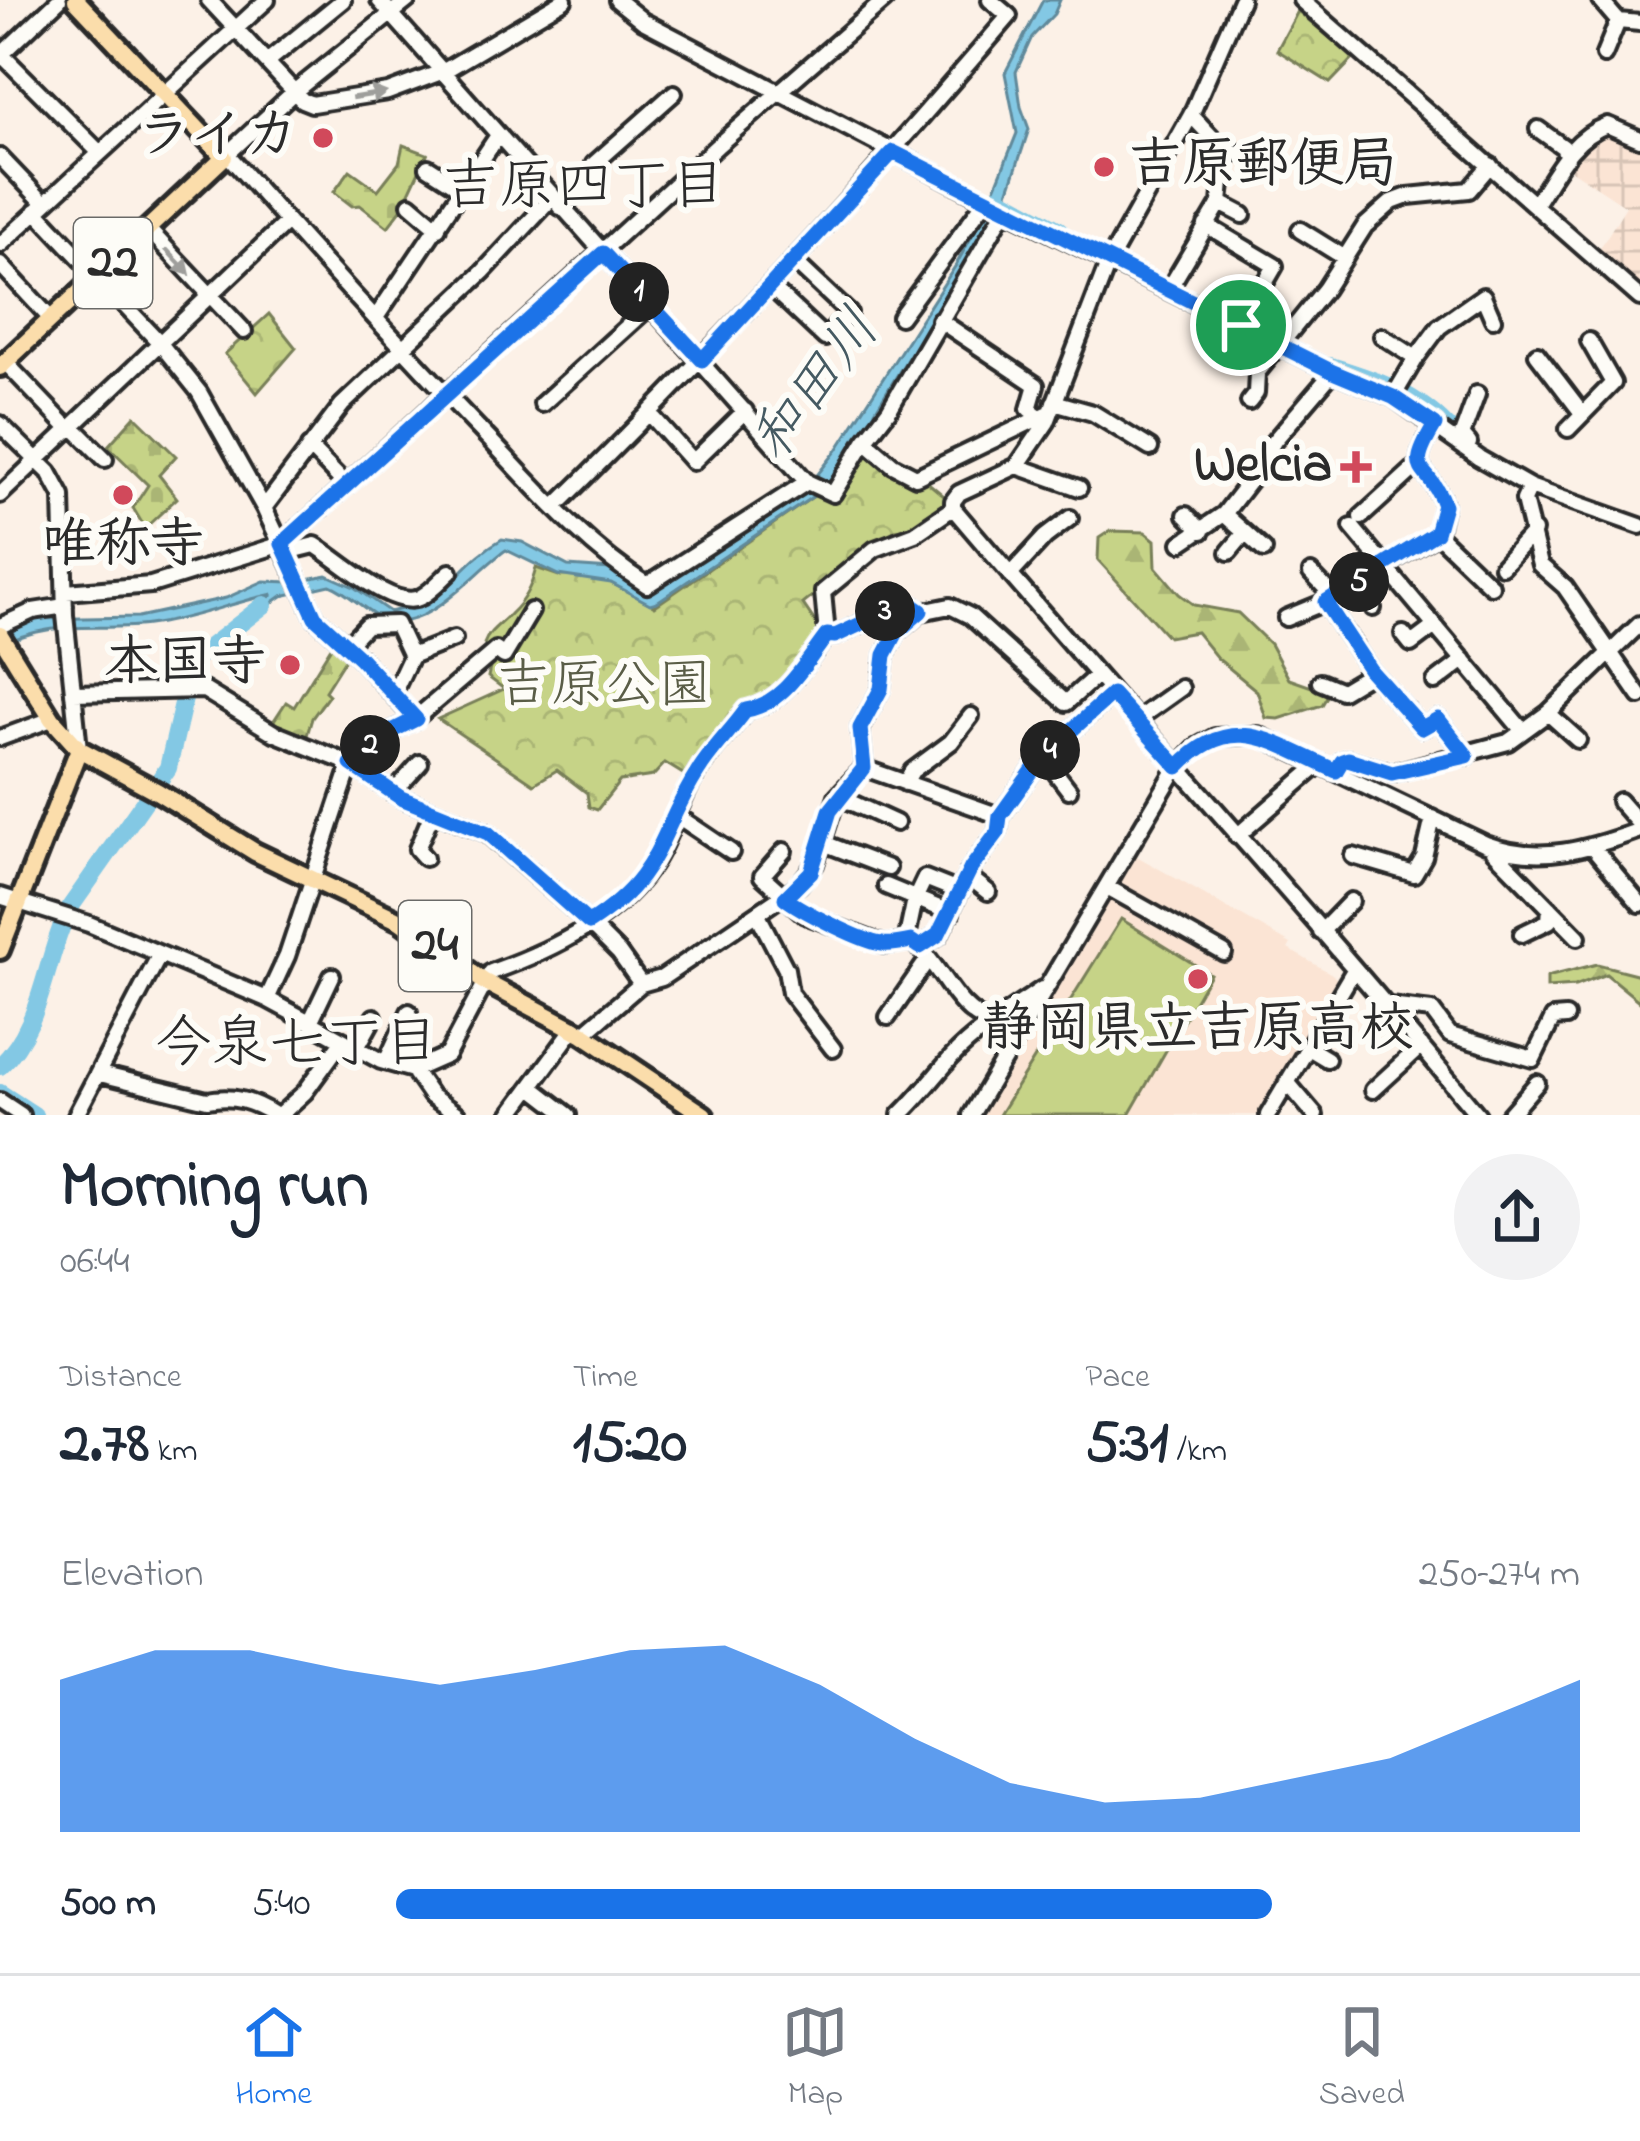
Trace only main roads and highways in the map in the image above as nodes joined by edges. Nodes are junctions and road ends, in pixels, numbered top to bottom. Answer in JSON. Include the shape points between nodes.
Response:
{"nodes":[{"id":1,"x":76,"y":0,"type":"edge"},
{"id":2,"x":3,"y":365,"type":"edge"},
{"id":3,"x":2,"y":636,"type":"edge"},
{"id":4,"x":79,"y":749,"type":"junction"},
{"id":5,"x":0,"y":950,"type":"edge"},
{"id":6,"x":704,"y":1115,"type":"edge"}],
"edges":[{"from":1,"to":2,"type":"main road","number":"22","via":[[226,155]]},
{"from":3,"to":4,"type":"main road"},
{"from":4,"to":5,"type":"main road"},
{"from":4,"to":6,"type":"main road","number":"24","via":[[255,852],[400,921]]}]}
